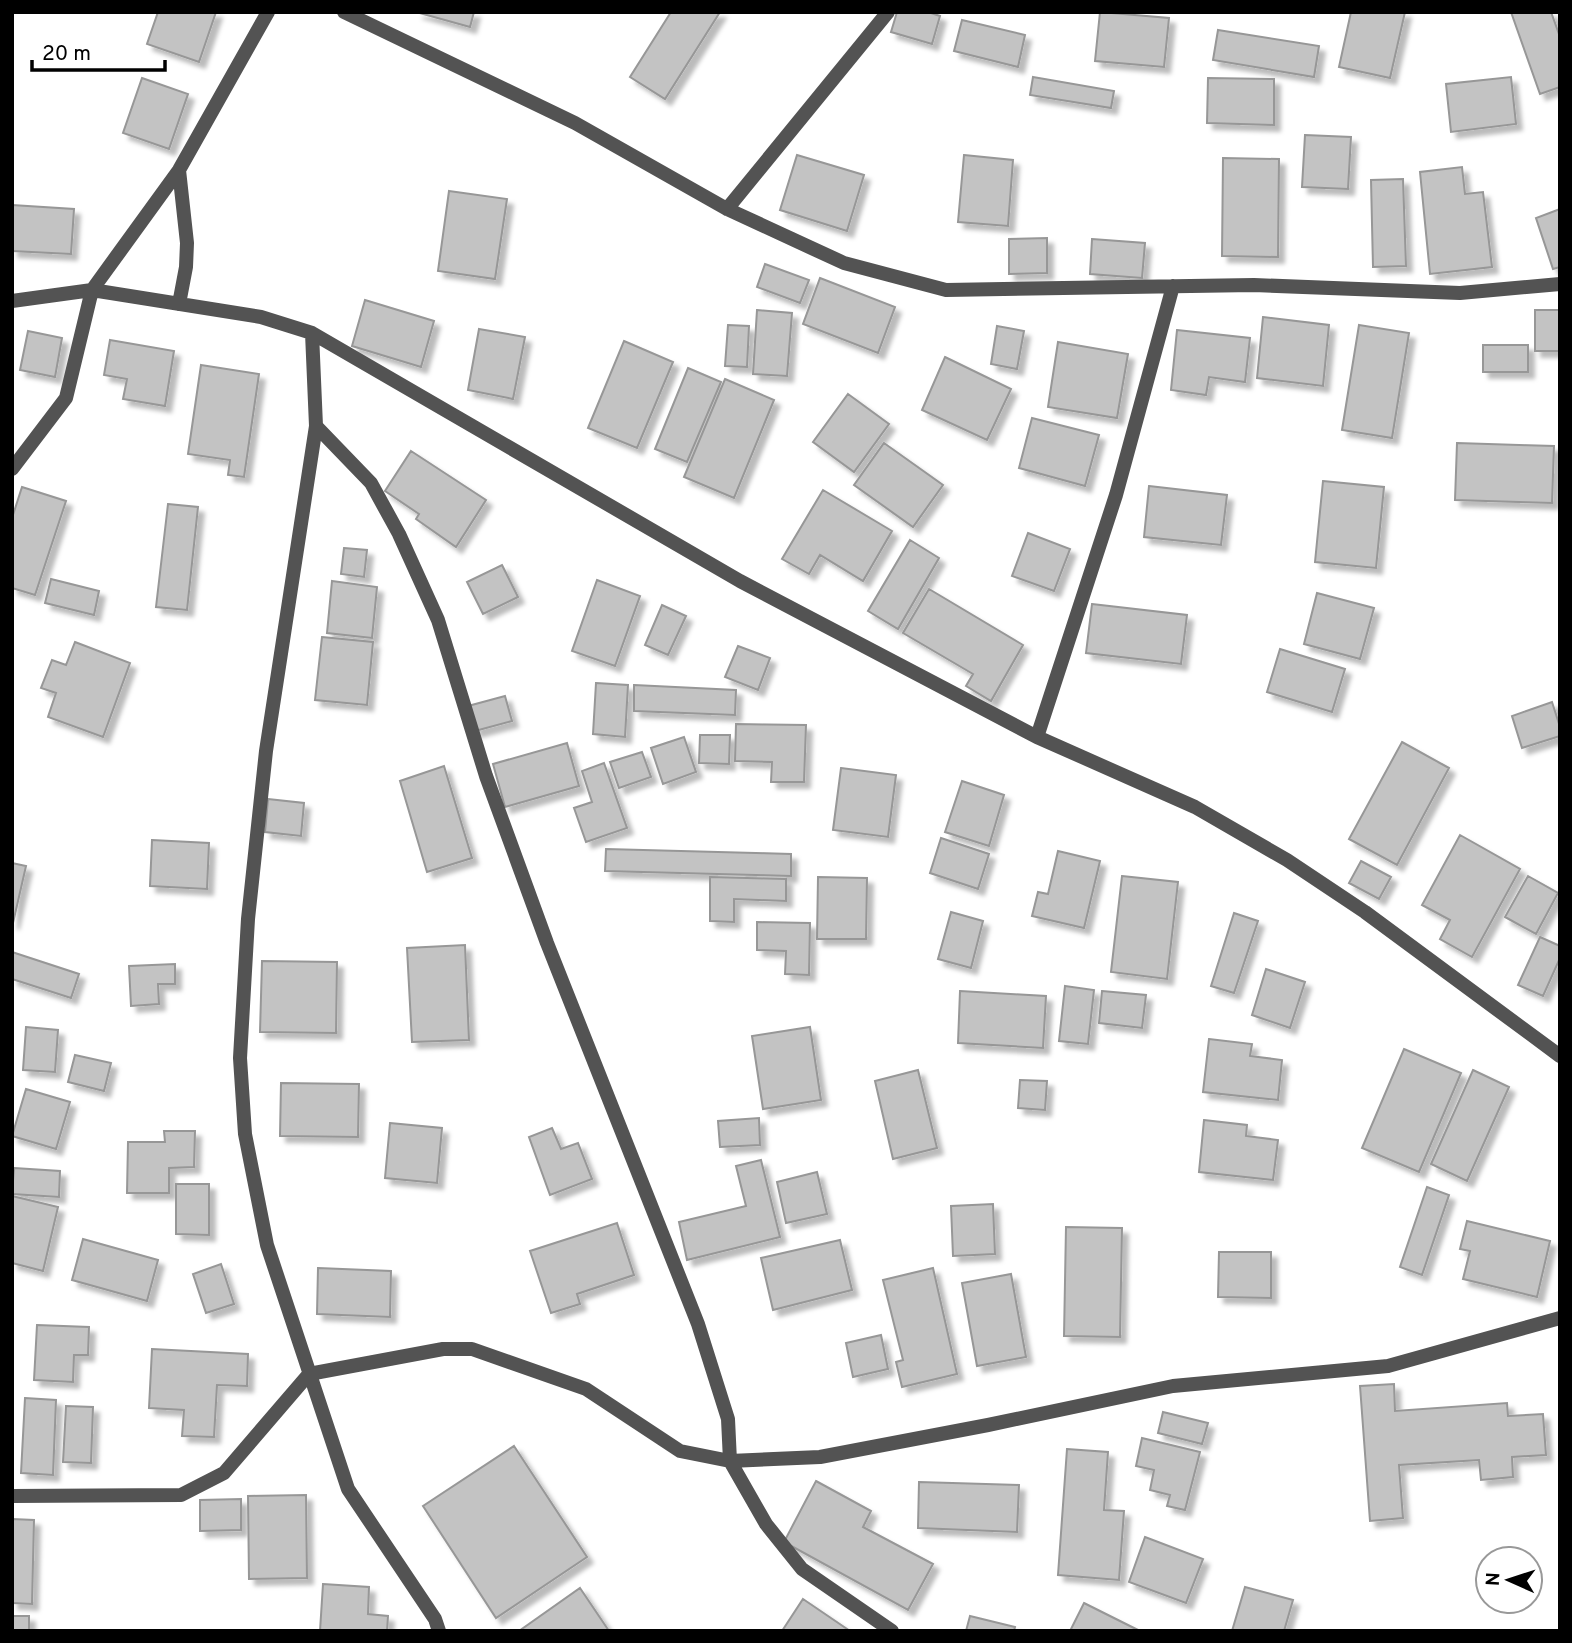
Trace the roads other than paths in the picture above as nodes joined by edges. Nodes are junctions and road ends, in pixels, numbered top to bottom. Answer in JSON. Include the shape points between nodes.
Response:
{"nodes":[{"id":1,"x":268,"y":12,"type":"edge"},
{"id":2,"x":344,"y":12,"type":"edge"},
{"id":3,"x":888,"y":12,"type":"edge"},
{"id":4,"x":180,"y":170,"type":"junction"},
{"id":5,"x":727,"y":209,"type":"junction"},
{"id":6,"x":1560,"y":284,"type":"edge"},
{"id":7,"x":1173,"y":286,"type":"junction"},
{"id":8,"x":92,"y":290,"type":"junction"},
{"id":9,"x":12,"y":301,"type":"edge"},
{"id":10,"x":179,"y":304,"type":"junction"},
{"id":11,"x":312,"y":333,"type":"junction"},
{"id":12,"x":316,"y":426,"type":"junction"},
{"id":13,"x":12,"y":469,"type":"edge"},
{"id":14,"x":1037,"y":737,"type":"junction"},
{"id":15,"x":1560,"y":1056,"type":"edge"},
{"id":16,"x":1560,"y":1318,"type":"edge"},
{"id":17,"x":309,"y":1374,"type":"junction"},
{"id":18,"x":730,"y":1461,"type":"junction"},
{"id":19,"x":12,"y":1496,"type":"edge"},
{"id":20,"x":439,"y":1627,"type":"edge"},
{"id":21,"x":892,"y":1631,"type":"edge"}],
"edges":[{"from":1,"to":4,"type":"street"},
{"from":2,"to":5,"type":"street","via":[[575,123]]},
{"from":3,"to":5,"type":"street"},
{"from":4,"to":8,"type":"street"},
{"from":4,"to":10,"type":"street","via":[[187,243]]},
{"from":5,"to":7,"type":"street","via":[[844,263],[946,290]]},
{"from":6,"to":7,"type":"street","via":[[1460,293]]},
{"from":7,"to":14,"type":"street","via":[[1116,495]]},
{"from":8,"to":9,"type":"street"},
{"from":8,"to":10,"type":"street"},
{"from":8,"to":13,"type":"street","via":[[66,398]]},
{"from":10,"to":11,"type":"street","via":[[261,317]]},
{"from":11,"to":12,"type":"street"},
{"from":11,"to":14,"type":"street","via":[[740,581]]},
{"from":12,"to":17,"type":"street","via":[[266,751],[248,919],[240,1058],[245,1134],[267,1245]]},
{"from":12,"to":18,"type":"street","via":[[370,484],[399,534],[438,621],[486,776],[547,943],[698,1324],[728,1419]]},
{"from":14,"to":15,"type":"street","via":[[1195,807],[1286,860],[1365,912]]},
{"from":16,"to":18,"type":"street","via":[[1388,1366],[1173,1386],[820,1457]]},
{"from":17,"to":18,"type":"street","via":[[443,1349],[472,1349],[586,1389],[680,1451]]},
{"from":17,"to":19,"type":"street","via":[[225,1473],[181,1495]]},
{"from":17,"to":20,"type":"street","via":[[348,1489]]},
{"from":18,"to":21,"type":"street","via":[[766,1524],[802,1569]]}]}
